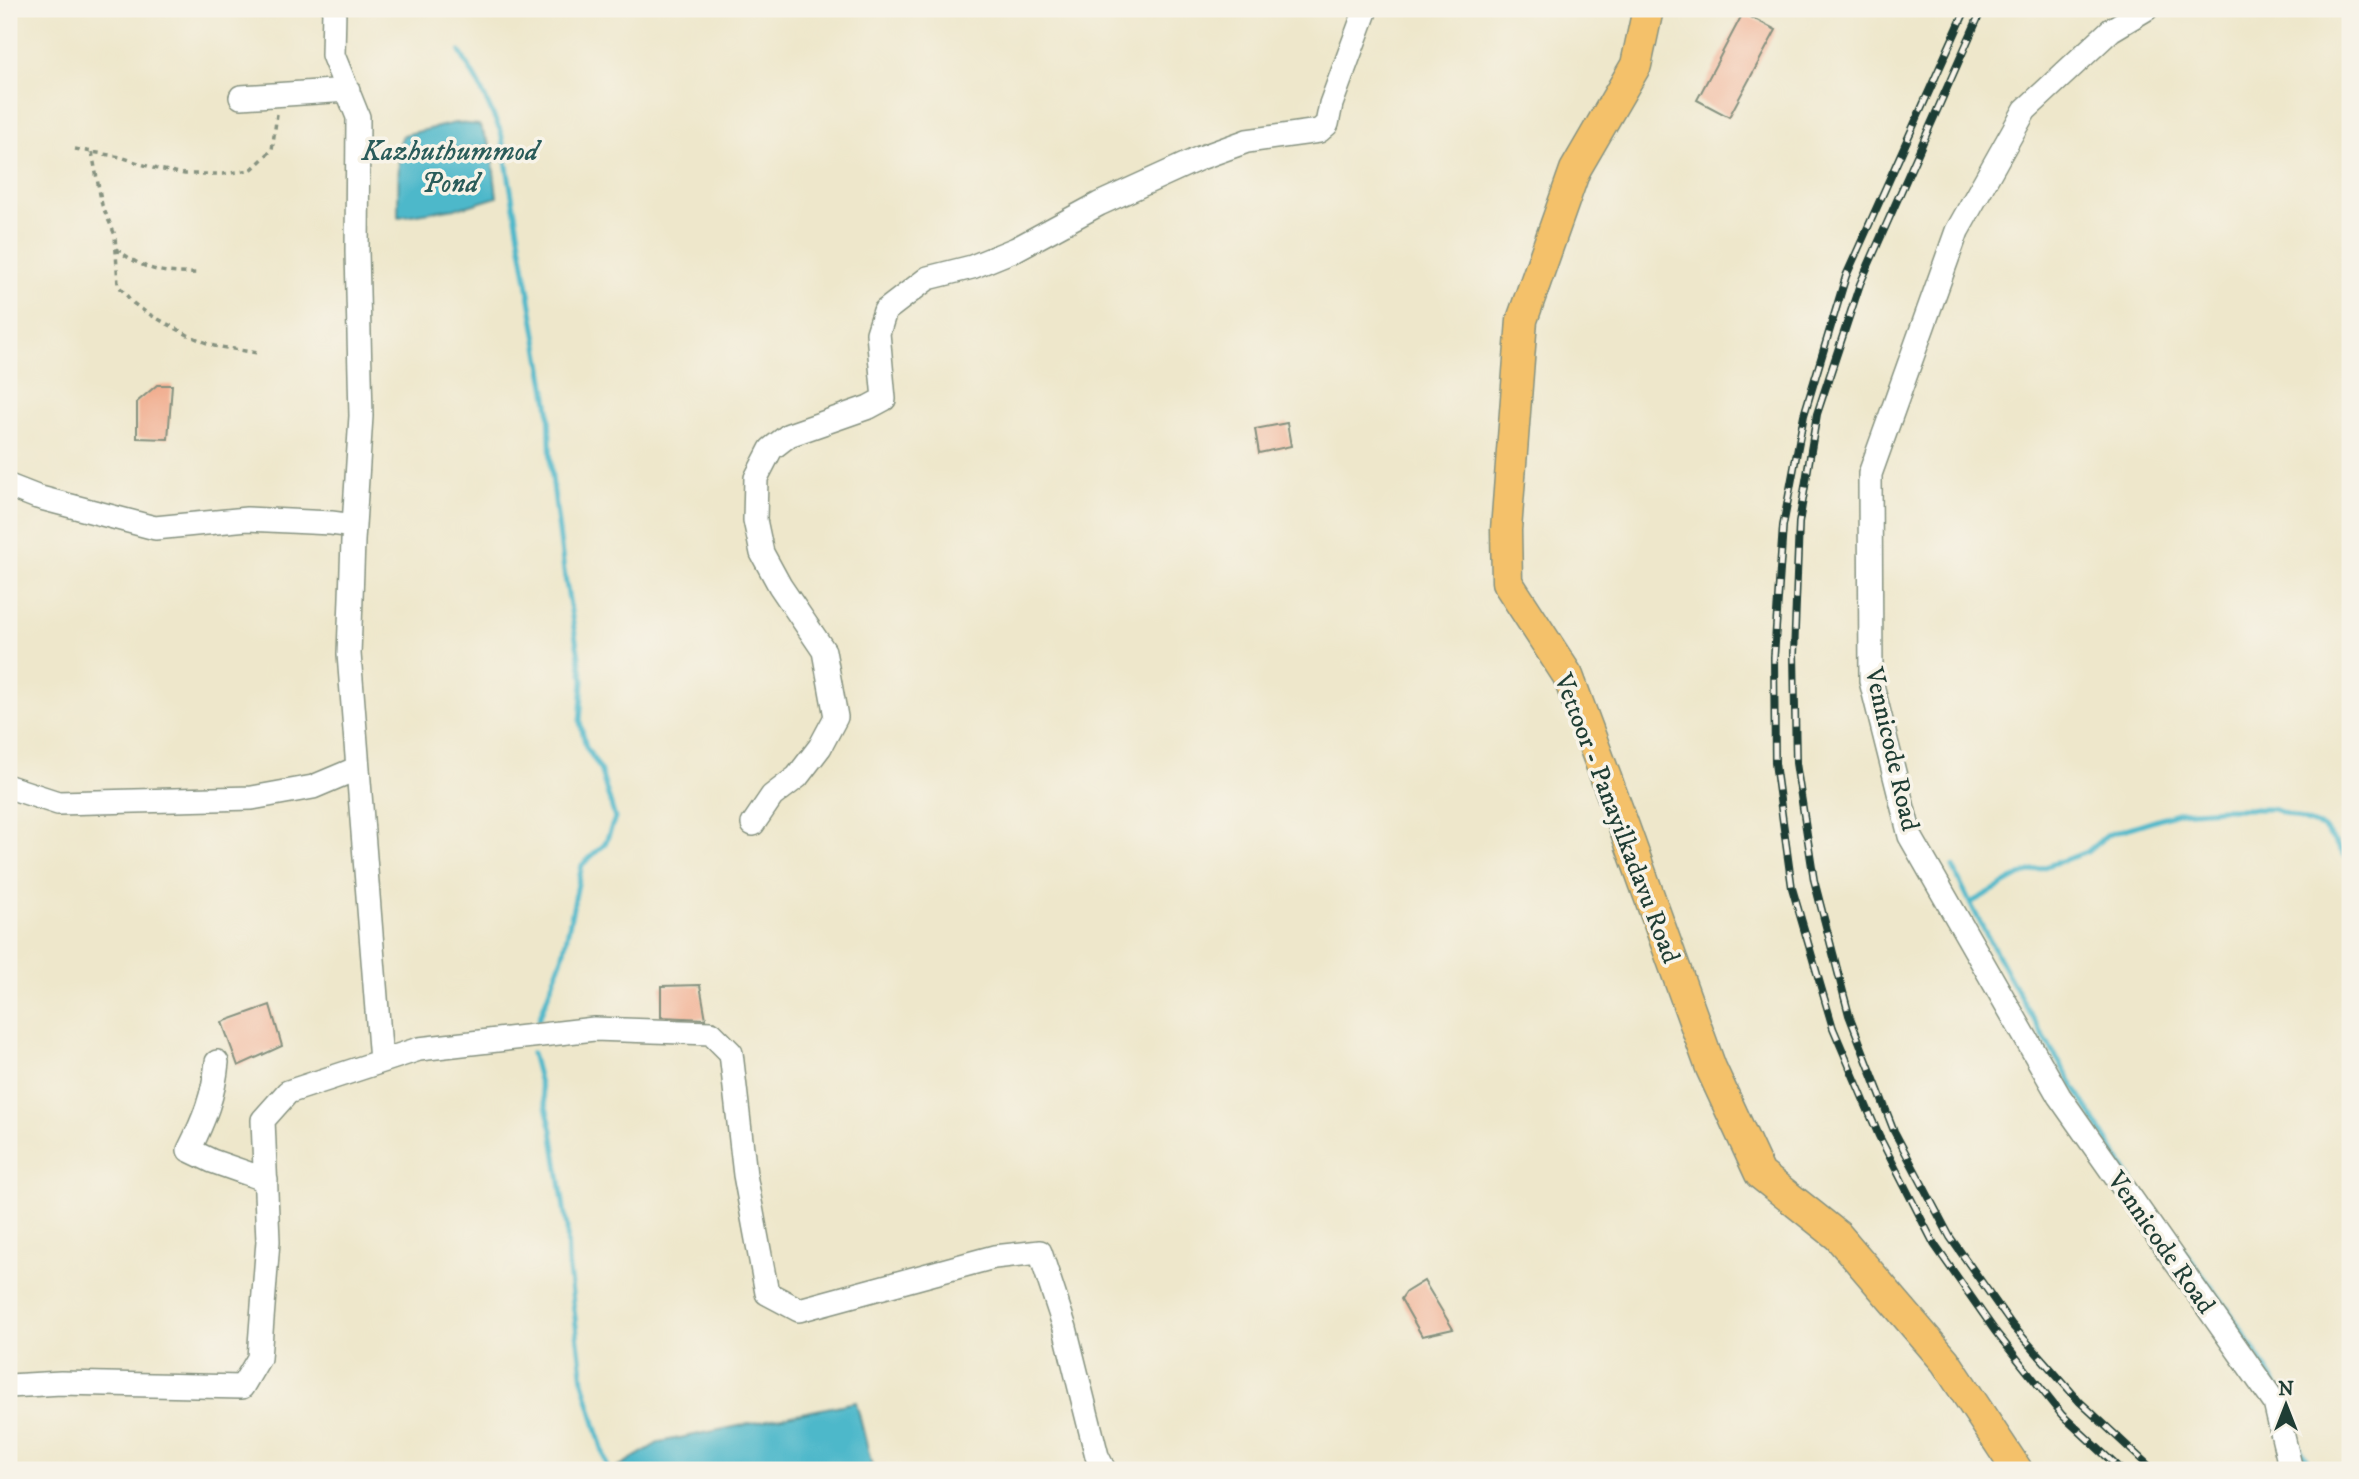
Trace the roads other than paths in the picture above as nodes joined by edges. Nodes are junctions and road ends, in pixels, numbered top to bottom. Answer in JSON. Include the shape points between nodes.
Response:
{"nodes":[{"id":1,"x":334,"y":9,"type":"edge"},
{"id":2,"x":1366,"y":9,"type":"edge"},
{"id":3,"x":1648,"y":9,"type":"edge"},
{"id":4,"x":2146,"y":9,"type":"edge"},
{"id":5,"x":348,"y":90,"type":"junction"},
{"id":6,"x":241,"y":97,"type":"dead end"},
{"id":7,"x":9,"y":486,"type":"edge"},
{"id":8,"x":354,"y":526,"type":"junction"},
{"id":9,"x":358,"y":768,"type":"junction"},
{"id":10,"x":9,"y":787,"type":"edge"},
{"id":11,"x":753,"y":824,"type":"dead end"},
{"id":12,"x":381,"y":1061,"type":"junction"},
{"id":13,"x":216,"y":1062,"type":"dead end"},
{"id":14,"x":266,"y":1180,"type":"junction"},
{"id":15,"x":9,"y":1386,"type":"edge"},
{"id":16,"x":1104,"y":1470,"type":"edge"},
{"id":17,"x":2017,"y":1470,"type":"edge"},
{"id":18,"x":2291,"y":1470,"type":"edge"}],
"edges":[{"from":1,"to":5,"type":"street","via":[[334,55]]},
{"from":2,"to":11,"type":"street","via":[[1327,124],[1319,131],[1247,141],[1199,158],[1016,249],[928,278],[885,311],[878,332],[884,398],[789,435],[771,449],[757,478],[755,520],[762,553],[824,651],[836,717],[820,747],[797,776],[772,796]]},
{"from":3,"to":17,"type":"main road","name":"Vettoor - Panayilkadavu Road","via":[[1636,65],[1575,170],[1522,320],[1506,530],[1507,582],[1567,676],[1711,1068],[1760,1174],[1838,1236],[1945,1361]]},
{"from":4,"to":18,"type":"street","name":"Vennicode Road","via":[[2111,30],[2025,110],[1957,231],[1870,474],[1871,681],[1910,836],[2059,1096],[2275,1404]]},
{"from":5,"to":6,"type":"street"},
{"from":5,"to":8,"type":"street","via":[[358,117],[361,416]]},
{"from":7,"to":8,"type":"street","via":[[155,528],[247,519]]},
{"from":8,"to":9,"type":"street","via":[[349,654]]},
{"from":9,"to":10,"type":"street","via":[[313,787],[252,798],[58,803]]},
{"from":9,"to":12,"type":"street"},
{"from":12,"to":14,"type":"street","via":[[288,1092],[263,1120]]},
{"from":12,"to":16,"type":"street","via":[[419,1049],[594,1030],[711,1033],[731,1053],[745,1175],[767,1293],[799,1310],[994,1257],[1040,1252]]},
{"from":13,"to":14,"type":"street","via":[[206,1116],[189,1150]]},
{"from":14,"to":15,"type":"street","via":[[268,1241],[259,1357],[242,1387]]}]}
